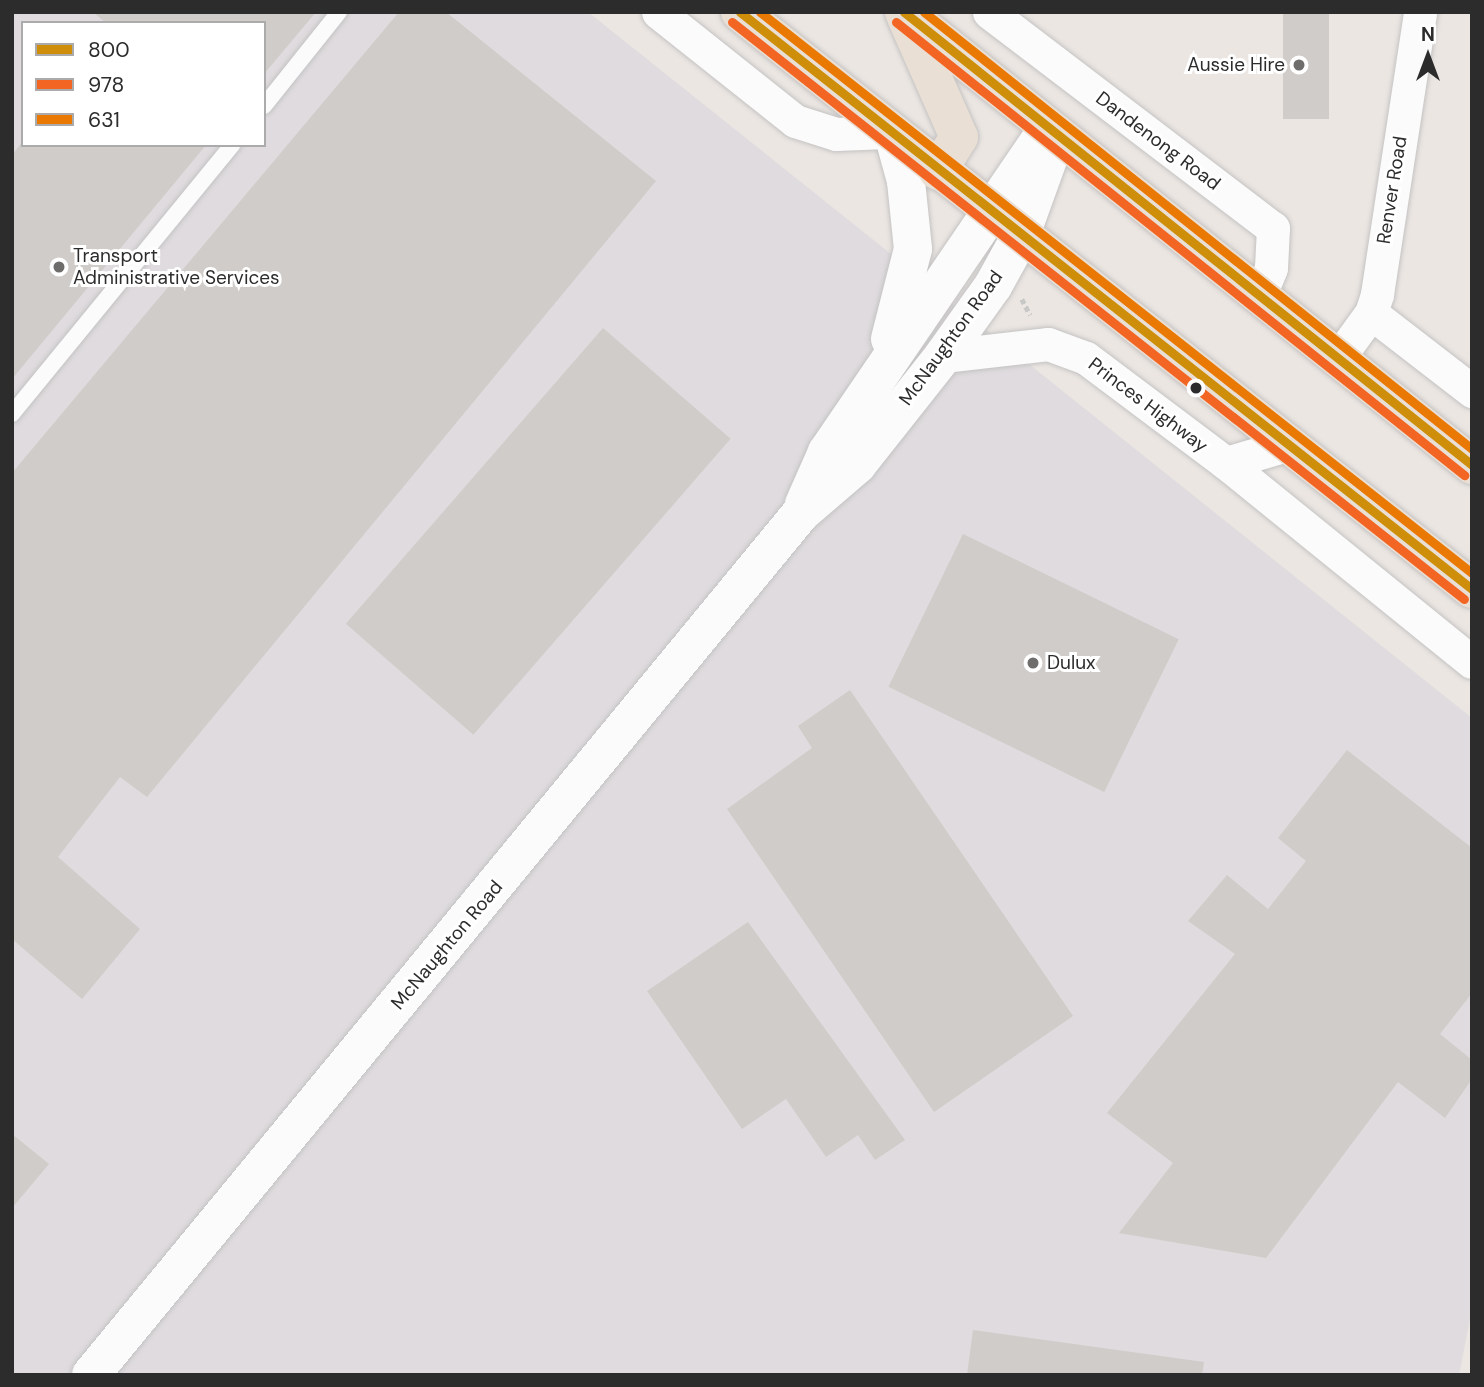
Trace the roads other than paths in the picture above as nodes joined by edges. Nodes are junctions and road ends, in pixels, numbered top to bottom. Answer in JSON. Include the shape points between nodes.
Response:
{"nodes":[{"id":1,"x":339,"y":12,"type":"edge"},
{"id":2,"x":740,"y":12,"type":"edge"},
{"id":3,"x":904,"y":12,"type":"edge"},
{"id":4,"x":989,"y":12,"type":"edge"},
{"id":5,"x":1420,"y":12,"type":"edge"},
{"id":6,"x":665,"y":15,"type":"edge"},
{"id":7,"x":266,"y":103,"type":"edge"},
{"id":8,"x":1052,"y":132,"type":"junction"},
{"id":9,"x":890,"y":135,"type":"junction"},
{"id":10,"x":230,"y":147,"type":"edge"},
{"id":11,"x":938,"y":171,"type":"junction"},
{"id":12,"x":1006,"y":225,"type":"junction"},
{"id":13,"x":1260,"y":295,"type":"junction"},
{"id":14,"x":1371,"y":313,"type":"junction"},
{"id":15,"x":943,"y":356,"type":"junction"},
{"id":16,"x":1339,"y":357,"type":"junction"},
{"id":17,"x":882,"y":368,"type":"junction"},
{"id":18,"x":1472,"y":391,"type":"edge"},
{"id":19,"x":12,"y":414,"type":"edge"},
{"id":20,"x":1290,"y":444,"type":"junction"},
{"id":21,"x":1226,"y":463,"type":"junction"},
{"id":22,"x":1472,"y":466,"type":"edge"},
{"id":23,"x":801,"y":513,"type":"junction"},
{"id":24,"x":1472,"y":589,"type":"edge"},
{"id":25,"x":1472,"y":662,"type":"edge"},
{"id":26,"x":91,"y":1375,"type":"edge"}],
"edges":[{"from":1,"to":7,"type":"lane"},
{"from":2,"to":9,"type":"highway"},
{"from":3,"to":8,"type":"highway"},
{"from":3,"to":11,"type":"highway","via":[[959,137]]},
{"from":4,"to":13,"type":"street","name":"Dandenong Road","via":[[1273,228],[1271,268]]},
{"from":5,"to":14,"type":"street","name":"Renver Road"},
{"from":6,"to":9,"type":"street","via":[[795,121],[836,134]]},
{"from":8,"to":12,"type":"main road","name":"McNaughton Road"},
{"from":8,"to":13,"type":"highway"},
{"from":9,"to":11,"type":"highway"},
{"from":9,"to":17,"type":"main road","via":[[906,181],[913,249]]},
{"from":10,"to":19,"type":"lane"},
{"from":11,"to":12,"type":"highway"},
{"from":12,"to":15,"type":"main road","name":"McNaughton Road","via":[[993,286]]},
{"from":12,"to":17,"type":"main road","name":"McNaughton Road"},
{"from":12,"to":20,"type":"highway"},
{"from":13,"to":16,"type":"highway"},
{"from":14,"to":16,"type":"street","name":"Renver Road"},
{"from":14,"to":18,"type":"street"},
{"from":15,"to":21,"type":"street","name":"Princes Highway","via":[[1011,344],[1069,350]]},
{"from":15,"to":23,"type":"main road","name":"McNaughton Road","via":[[857,465]]},
{"from":16,"to":22,"type":"highway"},
{"from":17,"to":23,"type":"main road","name":"McNaughton Road","via":[[827,452]]},
{"from":20,"to":21,"type":"street","name":"Princes Highway"},
{"from":20,"to":24,"type":"highway"},
{"from":21,"to":25,"type":"street","name":"Princes Highway"},
{"from":23,"to":26,"type":"main road","name":"McNaughton Road"}]}
